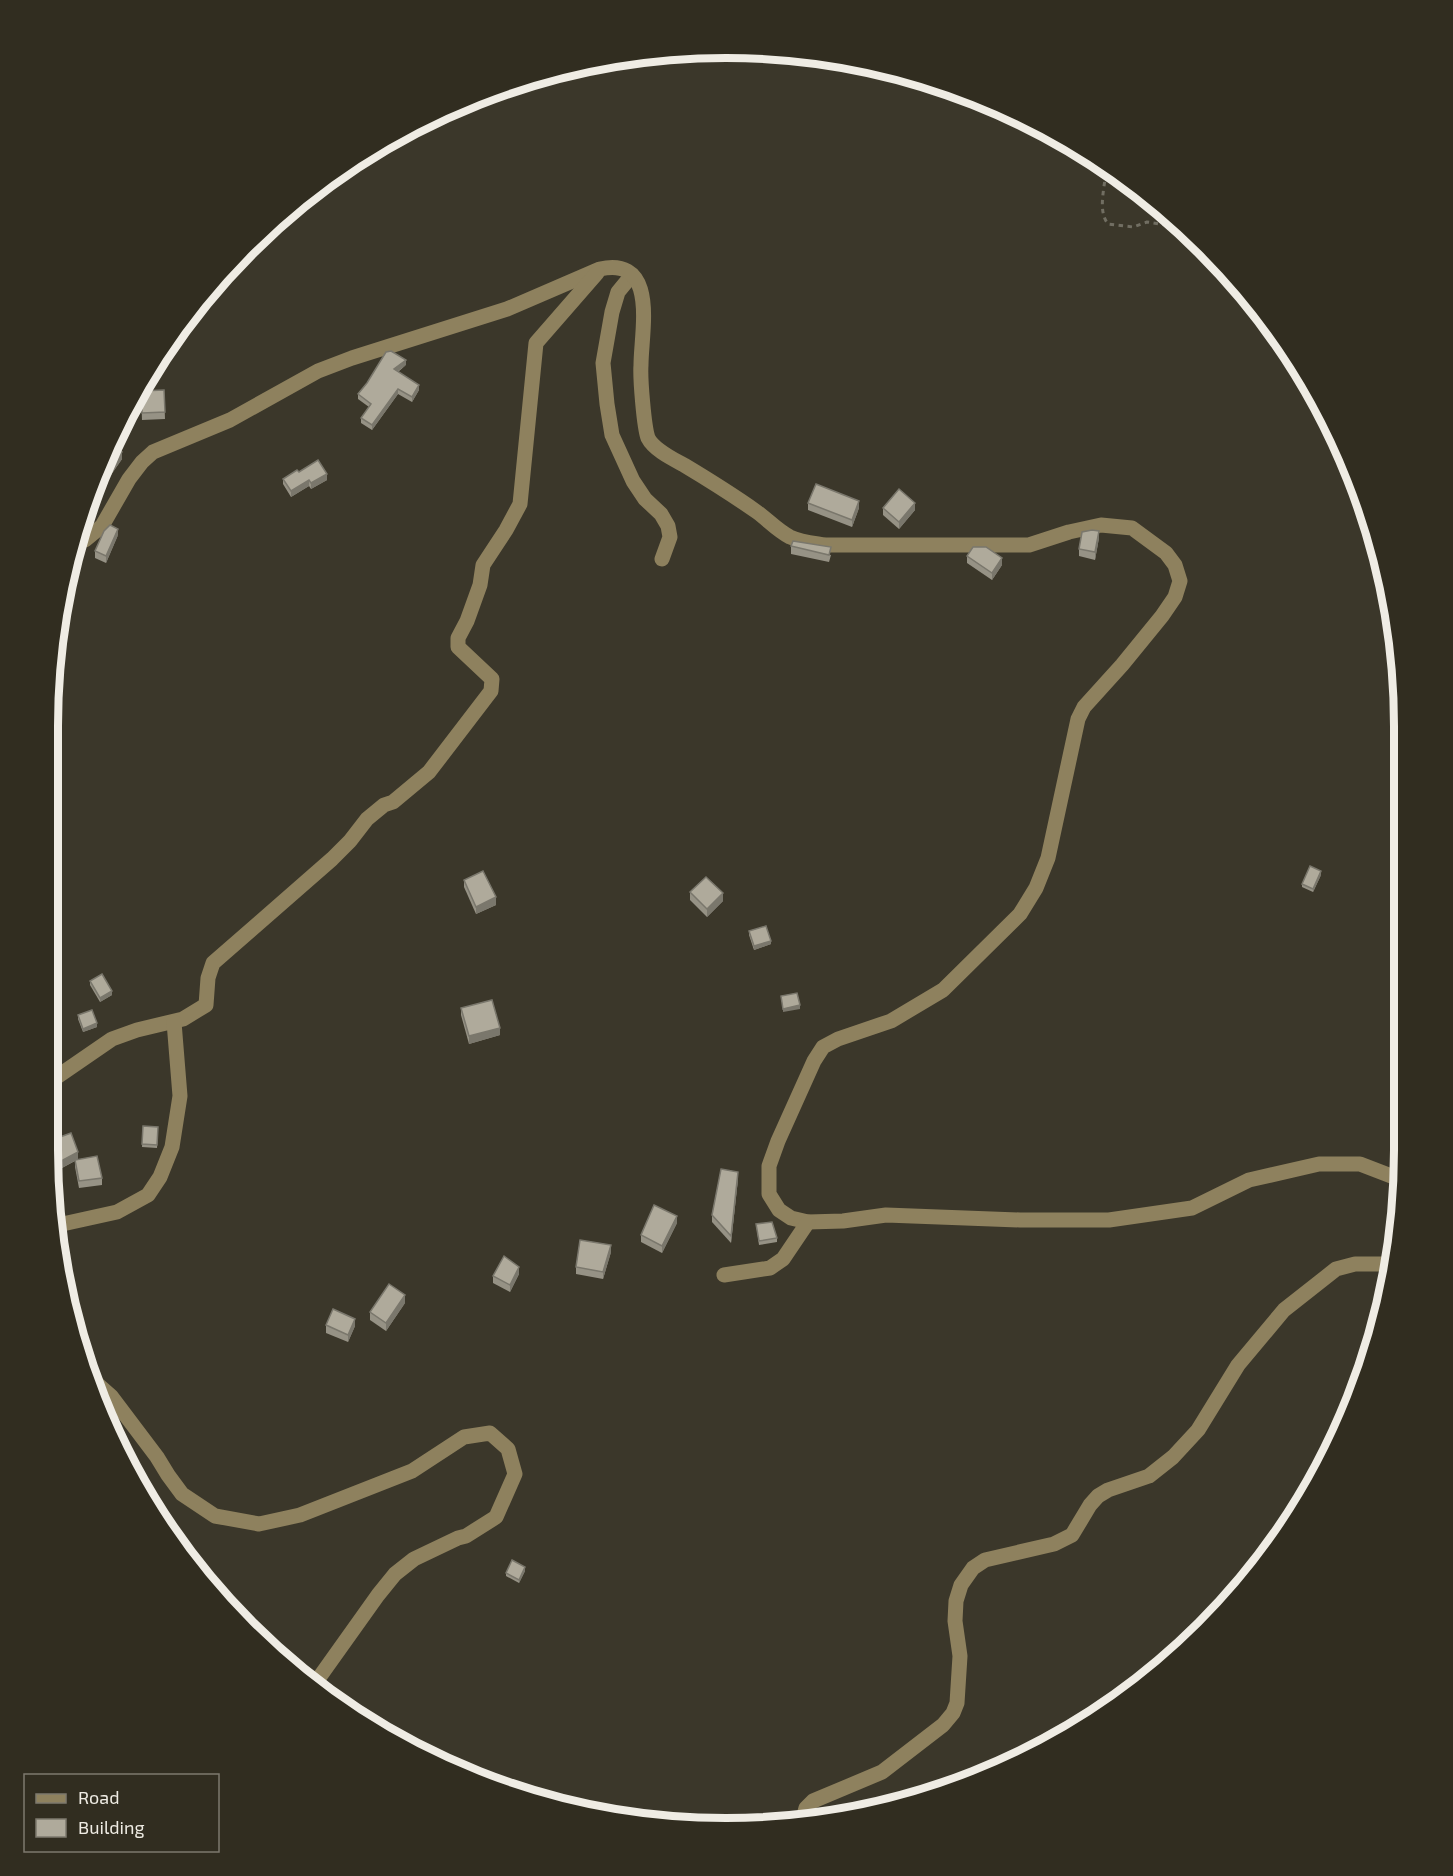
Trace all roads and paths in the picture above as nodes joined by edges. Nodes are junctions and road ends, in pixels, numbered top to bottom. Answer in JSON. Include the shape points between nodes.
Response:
{"nodes":[{"id":1,"x":1105,"y":176,"type":"edge"},
{"id":2,"x":1169,"y":226,"type":"edge"},
{"id":3,"x":600,"y":269,"type":"junction"},
{"id":4,"x":632,"y":275,"type":"junction"},
{"id":5,"x":85,"y":540,"type":"edge"},
{"id":6,"x":662,"y":560,"type":"dead end"},
{"id":7,"x":174,"y":1022,"type":"junction"},
{"id":8,"x":58,"y":1076,"type":"edge"},
{"id":9,"x":1393,"y":1177,"type":"edge"},
{"id":10,"x":808,"y":1222,"type":"junction"},
{"id":11,"x":63,"y":1224,"type":"edge"},
{"id":12,"x":1385,"y":1264,"type":"edge"},
{"id":13,"x":724,"y":1275,"type":"dead end"},
{"id":14,"x":103,"y":1389,"type":"edge"},
{"id":15,"x":319,"y":1678,"type":"edge"},
{"id":16,"x":805,"y":1813,"type":"edge"}],
"edges":[{"from":1,"to":2,"type":"path","via":[[1103,208],[1108,224]]},
{"from":3,"to":4,"type":"street","via":[[612,266]]},
{"from":3,"to":5,"type":"street","via":[[507,309],[318,371],[230,420],[153,452],[129,480],[102,526]]},
{"from":3,"to":7,"type":"street","via":[[536,343],[520,504],[483,565],[471,612],[458,638],[458,646],[492,679],[491,691],[429,772],[367,819],[332,860],[213,963],[206,1005]]},
{"from":4,"to":6,"type":"street","via":[[618,292],[612,312],[603,363],[607,404],[612,435],[633,481],[669,526],[670,537]]},
{"from":4,"to":10,"type":"street","via":[[642,291],[640,367],[648,438],[787,536],[825,545],[1029,544],[1101,525],[1132,528],[1166,553],[1175,565],[1179,581],[1175,597],[1162,616],[1078,719],[1048,858],[1020,914],[943,990],[891,1022],[823,1047],[814,1061],[769,1166],[769,1194],[779,1210]]},
{"from":7,"to":8,"type":"street","via":[[112,1039]]},
{"from":7,"to":11,"type":"street","via":[[180,1096],[172,1147],[160,1177],[148,1195],[117,1212]]},
{"from":9,"to":10,"type":"street","via":[[1360,1164],[1319,1164],[1249,1180],[1192,1208],[1109,1220],[886,1215]]},
{"from":10,"to":13,"type":"street","via":[[783,1259],[770,1268]]},
{"from":12,"to":16,"type":"street","via":[[1355,1264],[1336,1269],[1284,1310],[1238,1365],[1198,1430],[1173,1457],[1149,1476],[1098,1496],[1072,1535],[1054,1544],[985,1560],[973,1568],[956,1601],[960,1656],[953,1713],[882,1772],[813,1801]]},
{"from":14,"to":15,"type":"street","via":[[182,1494],[215,1516],[259,1524],[300,1515],[412,1471],[464,1437],[490,1433],[508,1449],[515,1474],[496,1516],[466,1536],[414,1559],[395,1574]]}]}
